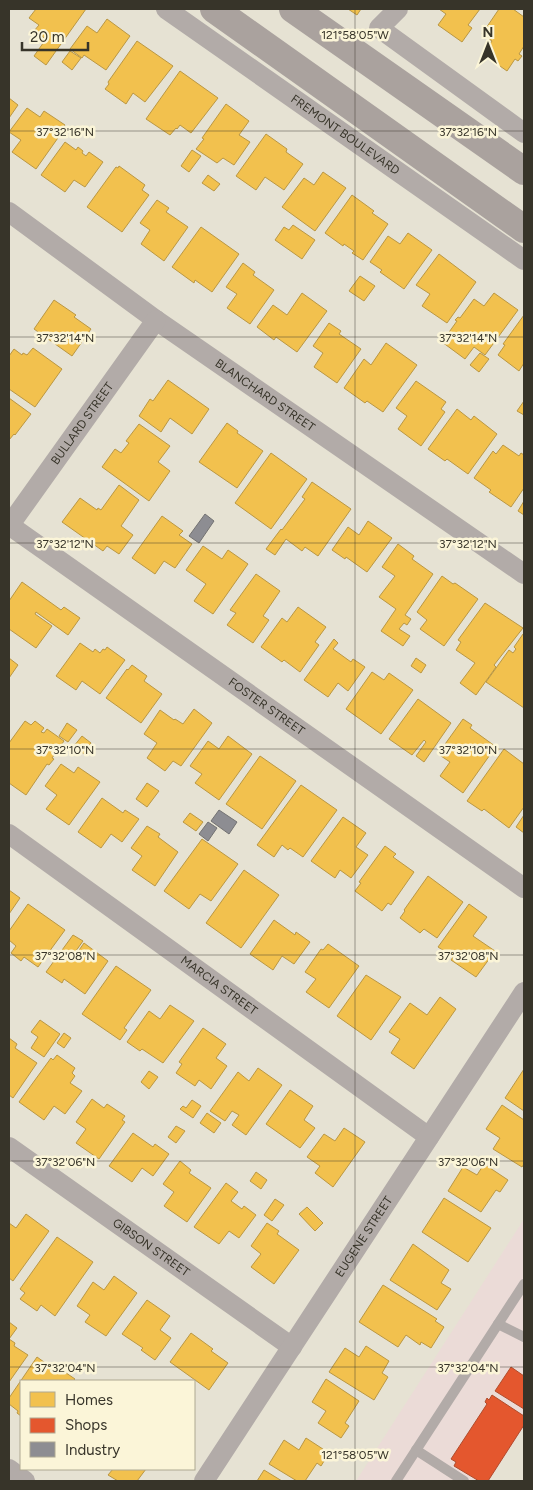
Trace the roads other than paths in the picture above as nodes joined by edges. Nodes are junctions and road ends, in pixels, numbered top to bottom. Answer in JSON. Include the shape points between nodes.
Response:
{"nodes":[{"id":1,"x":166,"y":9,"type":"edge"},
{"id":2,"x":214,"y":9,"type":"edge"},
{"id":3,"x":293,"y":9,"type":"edge"},
{"id":4,"x":398,"y":9,"type":"edge"},
{"id":5,"x":524,"y":133,"type":"edge"},
{"id":6,"x":524,"y":172,"type":"edge"},
{"id":7,"x":9,"y":212,"type":"edge"},
{"id":8,"x":524,"y":229,"type":"edge"},
{"id":9,"x":524,"y":260,"type":"edge"},
{"id":10,"x":156,"y":320,"type":"junction"},
{"id":11,"x":9,"y":526,"type":"edge"},
{"id":12,"x":524,"y":574,"type":"edge"},
{"id":13,"x":9,"y":834,"type":"edge"},
{"id":14,"x":524,"y":888,"type":"edge"},
{"id":15,"x":524,"y":992,"type":"edge"},
{"id":16,"x":429,"y":1137,"type":"junction"},
{"id":17,"x":9,"y":1147,"type":"edge"},
{"id":18,"x":524,"y":1284,"type":"edge"},
{"id":19,"x":498,"y":1324,"type":"junction"},
{"id":20,"x":524,"y":1337,"type":"edge"},
{"id":21,"x":292,"y":1347,"type":"junction"},
{"id":22,"x":416,"y":1450,"type":"junction"},
{"id":23,"x":9,"y":1469,"type":"edge"},
{"id":24,"x":25,"y":1481,"type":"edge"},
{"id":25,"x":204,"y":1481,"type":"edge"},
{"id":26,"x":396,"y":1481,"type":"edge"},
{"id":27,"x":464,"y":1481,"type":"edge"}],
"edges":[{"from":1,"to":9,"type":"street","name":"FREMONT BOULEVARD"},
{"from":2,"to":8,"type":"main road"},
{"from":3,"to":6,"type":"main road"},
{"from":4,"to":5,"type":"street","via":[[379,28]]},
{"from":7,"to":10,"type":"street","name":"BLANCHARD STREET"},
{"from":10,"to":11,"type":"street","name":"BULLARD STREET"},
{"from":10,"to":12,"type":"street","name":"BLANCHARD STREET"},
{"from":11,"to":14,"type":"street","name":"FOSTER STREET"},
{"from":13,"to":16,"type":"street","name":"MARCIA STREET"},
{"from":15,"to":16,"type":"street","name":"EUGENE STREET"},
{"from":16,"to":21,"type":"street","name":"EUGENE STREET"},
{"from":17,"to":21,"type":"street","name":"GIBSON STREET"},
{"from":18,"to":19,"type":"lane"},
{"from":19,"to":20,"type":"lane"},
{"from":19,"to":22,"type":"lane"},
{"from":21,"to":25,"type":"street","name":"EUGENE STREET"},
{"from":22,"to":26,"type":"lane"},
{"from":22,"to":27,"type":"lane"},
{"from":23,"to":24,"type":"street"}]}
